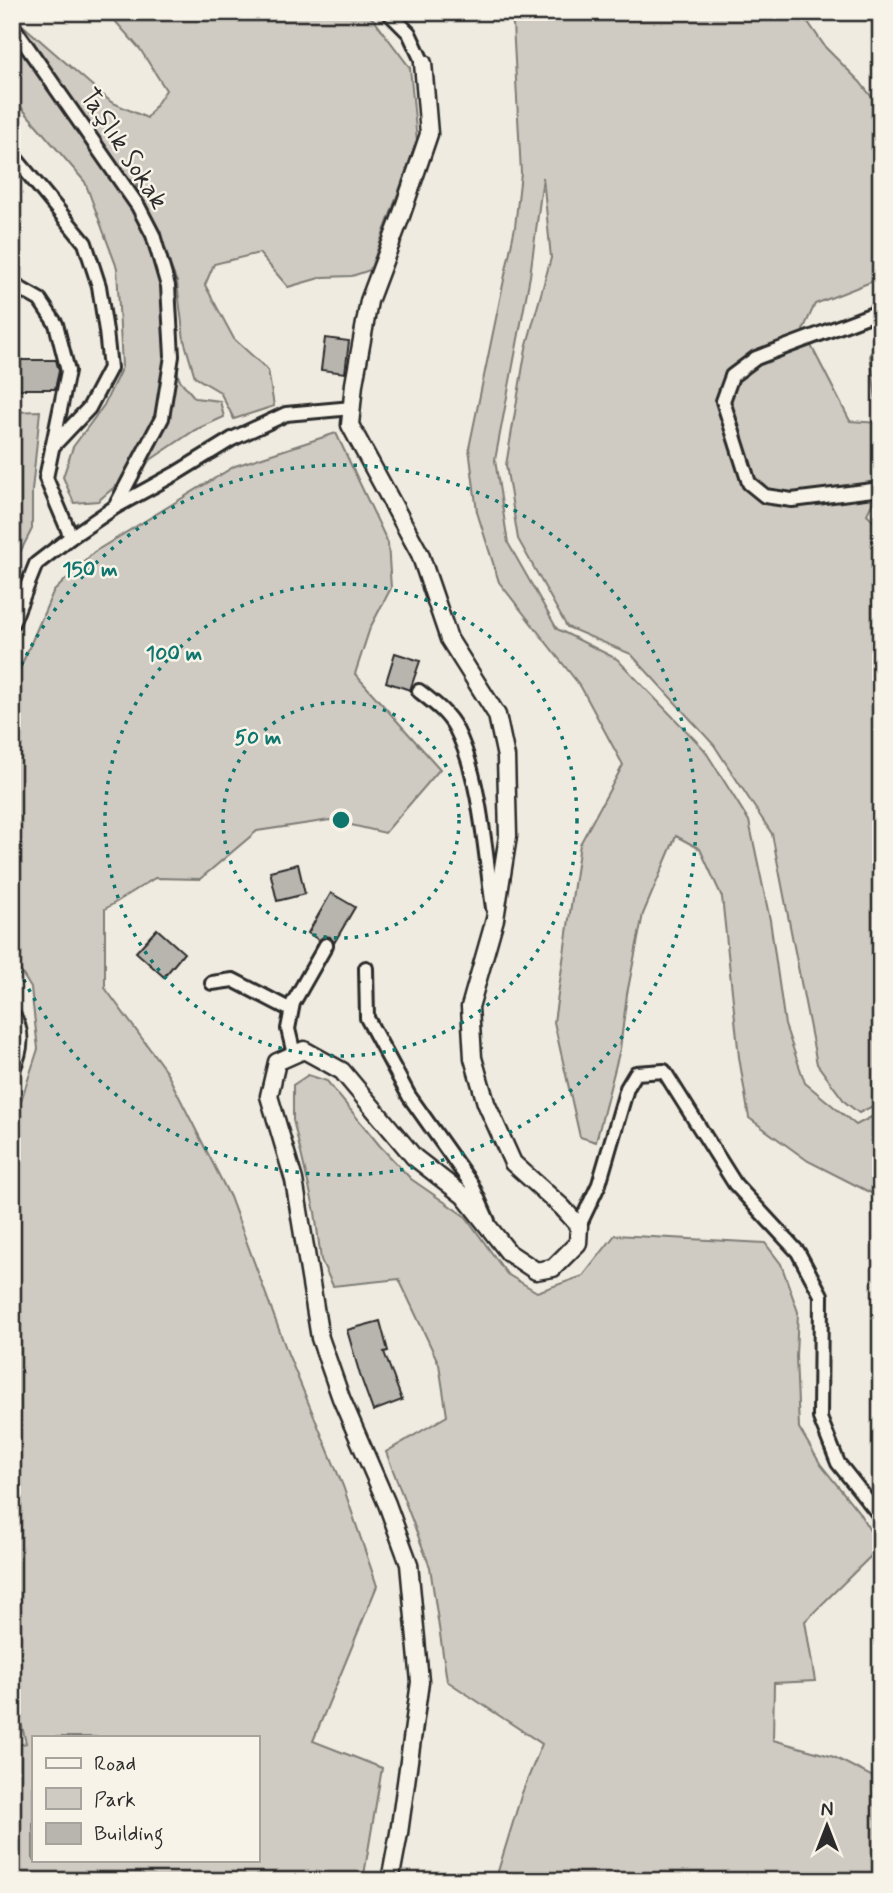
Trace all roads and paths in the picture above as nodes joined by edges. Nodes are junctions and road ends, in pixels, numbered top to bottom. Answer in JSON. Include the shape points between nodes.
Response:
{"nodes":[{"id":1,"x":387,"y":12,"type":"edge"},
{"id":2,"x":12,"y":25,"type":"edge"},
{"id":3,"x":422,"y":63,"type":"joint"},
{"id":4,"x":12,"y":154,"type":"edge"},
{"id":5,"x":12,"y":284,"type":"edge"},
{"id":6,"x":881,"y":311,"type":"edge"},
{"id":7,"x":352,"y":408,"type":"junction"},
{"id":8,"x":52,"y":447,"type":"junction"},
{"id":9,"x":881,"y":489,"type":"edge"},
{"id":10,"x":115,"y":507,"type":"junction"},
{"id":11,"x":71,"y":537,"type":"junction"},
{"id":12,"x":12,"y":624,"type":"edge"},
{"id":13,"x":419,"y":691,"type":"dead end"},
{"id":14,"x":495,"y":919,"type":"junction"},
{"id":15,"x":326,"y":945,"type":"dead end"},
{"id":16,"x":366,"y":968,"type":"dead end"},
{"id":17,"x":212,"y":983,"type":"dead end"},
{"id":18,"x":291,"y":1010,"type":"junction"},
{"id":19,"x":12,"y":1013,"type":"edge"},
{"id":20,"x":294,"y":1054,"type":"junction"},
{"id":21,"x":12,"y":1071,"type":"edge"},
{"id":22,"x":579,"y":1226,"type":"junction"},
{"id":23,"x":494,"y":1234,"type":"junction"},
{"id":24,"x":881,"y":1517,"type":"edge"},
{"id":25,"x":390,"y":1881,"type":"edge"}],
"edges":[{"from":1,"to":3,"type":"street","via":[[409,33]]},
{"from":2,"to":10,"type":"street","name":"Taşlık Sokak","via":[[138,205],[153,235],[168,286],[172,356],[162,418]]},
{"from":3,"to":7,"type":"street","via":[[429,134],[369,301]]},
{"from":4,"to":8,"type":"street","via":[[85,243],[99,286],[106,331],[110,368],[89,408]]},
{"from":5,"to":8,"type":"street","via":[[40,300],[56,324],[68,371]]},
{"from":6,"to":9,"type":"street","via":[[755,358],[732,376],[723,401],[749,483],[765,496],[792,500]]},
{"from":7,"to":10,"type":"street","via":[[286,414],[232,439]]},
{"from":7,"to":14,"type":"street","via":[[350,425],[420,554],[449,639],[497,715],[506,757],[508,836]]},
{"from":8,"to":11,"type":"street","via":[[46,478]]},
{"from":10,"to":11,"type":"street"},
{"from":11,"to":12,"type":"street","via":[[36,564]]},
{"from":13,"to":14,"type":"street","via":[[440,707],[456,729],[474,779]]},
{"from":14,"to":22,"type":"street","via":[[470,1007],[473,1058],[486,1103],[513,1163]]},
{"from":15,"to":18,"type":"street"},
{"from":16,"to":23,"type":"street","via":[[367,1018],[409,1096],[472,1185]]},
{"from":17,"to":18,"type":"street","via":[[233,979]]},
{"from":18,"to":20,"type":"street","via":[[288,1029]]},
{"from":19,"to":21,"type":"street","via":[[21,1026],[19,1058]]},
{"from":20,"to":23,"type":"street","via":[[304,1050],[342,1071],[414,1157],[464,1196]]},
{"from":20,"to":25,"type":"street","via":[[277,1062],[269,1096],[294,1180],[320,1338],[409,1564],[420,1682]]},
{"from":22,"to":23,"type":"street","via":[[578,1243],[553,1268],[536,1271],[509,1253]]},
{"from":22,"to":24,"type":"street","via":[[599,1184],[627,1088],[636,1073],[664,1071],[735,1184],[798,1252],[821,1295],[820,1418],[838,1463]]}]}
